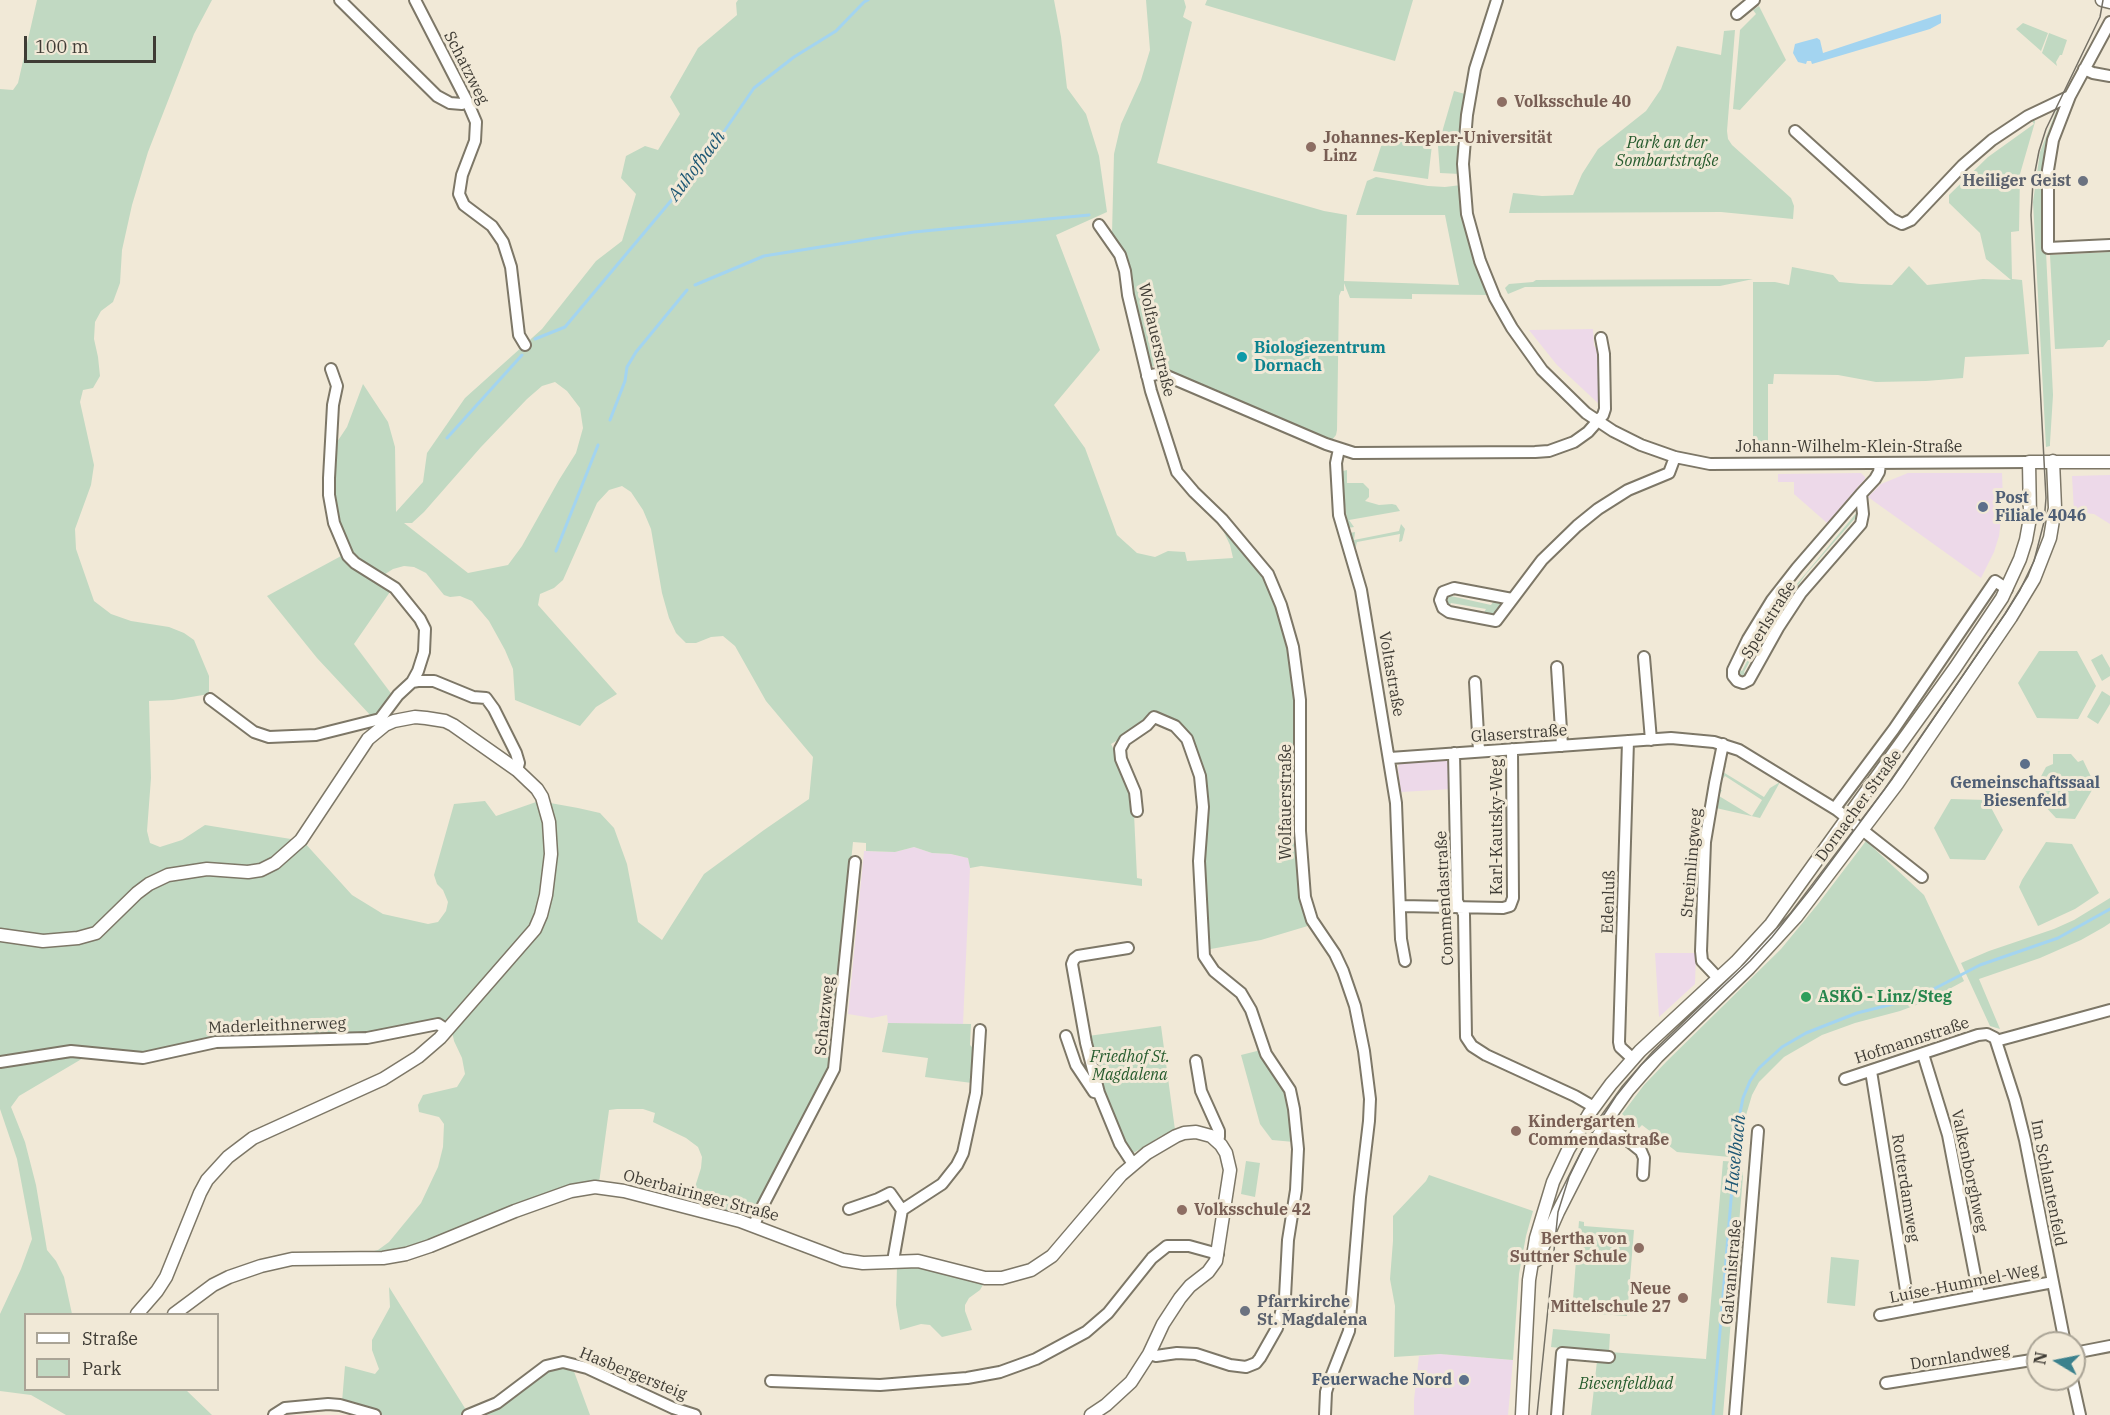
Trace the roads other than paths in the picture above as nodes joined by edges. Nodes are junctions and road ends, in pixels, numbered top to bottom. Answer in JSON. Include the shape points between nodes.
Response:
{"nodes":[{"id":1,"x":340,"y":0,"type":"edge"},
{"id":2,"x":415,"y":0,"type":"edge"},
{"id":3,"x":1497,"y":0,"type":"edge"},
{"id":4,"x":1754,"y":0,"type":"edge"},
{"id":5,"x":2102,"y":0,"type":"edge"},
{"id":6,"x":2110,"y":2,"type":"edge"},
{"id":7,"x":1737,"y":14,"type":"dead end"},
{"id":8,"x":2110,"y":22,"type":"edge"},
{"id":9,"x":2084,"y":69,"type":"junction"},
{"id":10,"x":2110,"y":76,"type":"edge"},
{"id":11,"x":2070,"y":96,"type":"junction"},
{"id":12,"x":467,"y":101,"type":"junction"},
{"id":13,"x":1796,"y":131,"type":"dead end"},
{"id":14,"x":1099,"y":225,"type":"dead end"},
{"id":15,"x":2110,"y":245,"type":"edge"},
{"id":16,"x":1601,"y":339,"type":"dead end"},
{"id":17,"x":525,"y":345,"type":"dead end"},
{"id":18,"x":331,"y":369,"type":"dead end"},
{"id":19,"x":1147,"y":376,"type":"junction"},
{"id":20,"x":1598,"y":421,"type":"junction"},
{"id":21,"x":1339,"y":449,"type":"junction"},
{"id":22,"x":1675,"y":457,"type":"junction"},
{"id":23,"x":2053,"y":461,"type":"junction"},
{"id":24,"x":2029,"y":462,"type":"junction"},
{"id":25,"x":2110,"y":462,"type":"edge"},
{"id":26,"x":1880,"y":464,"type":"junction"},
{"id":27,"x":1861,"y":494,"type":"junction"},
{"id":28,"x":2007,"y":589,"type":"junction"},
{"id":29,"x":1512,"y":599,"type":"junction"},
{"id":30,"x":1644,"y":657,"type":"dead end"},
{"id":31,"x":1557,"y":667,"type":"dead end"},
{"id":32,"x":412,"y":682,"type":"junction"},
{"id":33,"x":1475,"y":682,"type":"dead end"},
{"id":34,"x":210,"y":699,"type":"dead end"},
{"id":35,"x":382,"y":722,"type":"junction"},
{"id":36,"x":1651,"y":740,"type":"junction"},
{"id":37,"x":1628,"y":741,"type":"junction"},
{"id":38,"x":1723,"y":744,"type":"junction"},
{"id":39,"x":1562,"y":746,"type":"junction"},
{"id":40,"x":1512,"y":749,"type":"junction"},
{"id":41,"x":1479,"y":752,"type":"junction"},
{"id":42,"x":1454,"y":753,"type":"junction"},
{"id":43,"x":1390,"y":758,"type":"junction"},
{"id":44,"x":517,"y":770,"type":"junction"},
{"id":45,"x":1835,"y":808,"type":"junction"},
{"id":46,"x":1137,"y":811,"type":"dead end"},
{"id":47,"x":1848,"y":818,"type":"junction"},
{"id":48,"x":1863,"y":829,"type":"junction"},
{"id":49,"x":855,"y":862,"type":"dead end"},
{"id":50,"x":1922,"y":877,"type":"dead end"},
{"id":51,"x":1401,"y":906,"type":"junction"},
{"id":52,"x":1460,"y":906,"type":"junction"},
{"id":53,"x":0,"y":935,"type":"edge"},
{"id":54,"x":1128,"y":948,"type":"dead end"},
{"id":55,"x":1405,"y":961,"type":"dead end"},
{"id":56,"x":1718,"y":978,"type":"junction"},
{"id":57,"x":2110,"y":1010,"type":"edge"},
{"id":58,"x":447,"y":1030,"type":"junction"},
{"id":59,"x":980,"y":1030,"type":"dead end"},
{"id":60,"x":1066,"y":1036,"type":"dead end"},
{"id":61,"x":1993,"y":1038,"type":"junction"},
{"id":62,"x":1923,"y":1054,"type":"junction"},
{"id":63,"x":1633,"y":1059,"type":"junction"},
{"id":64,"x":1196,"y":1061,"type":"dead end"},
{"id":65,"x":0,"y":1062,"type":"edge"},
{"id":66,"x":1871,"y":1071,"type":"junction"},
{"id":67,"x":1845,"y":1079,"type":"dead end"},
{"id":68,"x":1100,"y":1094,"type":"junction"},
{"id":69,"x":1594,"y":1107,"type":"junction"},
{"id":70,"x":1605,"y":1122,"type":"junction"},
{"id":71,"x":1758,"y":1131,"type":"dead end"},
{"id":72,"x":1217,"y":1140,"type":"junction"},
{"id":73,"x":1133,"y":1164,"type":"junction"},
{"id":74,"x":1643,"y":1175,"type":"dead end"},
{"id":75,"x":849,"y":1209,"type":"dead end"},
{"id":76,"x":902,"y":1210,"type":"junction"},
{"id":77,"x":1542,"y":1215,"type":"junction"},
{"id":78,"x":1554,"y":1221,"type":"junction"},
{"id":79,"x":754,"y":1225,"type":"junction"},
{"id":80,"x":1218,"y":1254,"type":"junction"},
{"id":81,"x":893,"y":1261,"type":"junction"},
{"id":82,"x":2053,"y":1282,"type":"junction"},
{"id":83,"x":1529,"y":1294,"type":"junction"},
{"id":84,"x":1979,"y":1296,"type":"junction"},
{"id":85,"x":1909,"y":1309,"type":"junction"},
{"id":86,"x":138,"y":1313,"type":"edge"},
{"id":87,"x":175,"y":1313,"type":"edge"},
{"id":88,"x":1880,"y":1315,"type":"dead end"},
{"id":89,"x":2063,"y":1331,"type":"edge"},
{"id":90,"x":2110,"y":1346,"type":"edge"},
{"id":91,"x":2086,"y":1351,"type":"edge"},
{"id":92,"x":1149,"y":1354,"type":"junction"},
{"id":93,"x":1609,"y":1357,"type":"dead end"},
{"id":94,"x":2026,"y":1361,"type":"edge"},
{"id":95,"x":771,"y":1381,"type":"dead end"},
{"id":96,"x":1886,"y":1383,"type":"dead end"},
{"id":97,"x":2075,"y":1391,"type":"edge"},
{"id":98,"x":274,"y":1415,"type":"edge"},
{"id":99,"x":375,"y":1415,"type":"edge"},
{"id":100,"x":468,"y":1415,"type":"edge"},
{"id":101,"x":695,"y":1415,"type":"edge"},
{"id":102,"x":1091,"y":1415,"type":"edge"},
{"id":103,"x":1325,"y":1415,"type":"edge"},
{"id":104,"x":1522,"y":1415,"type":"edge"},
{"id":105,"x":1557,"y":1415,"type":"edge"},
{"id":106,"x":1735,"y":1415,"type":"edge"},
{"id":107,"x":2080,"y":1415,"type":"edge"}],
"edges":[{"from":1,"to":12,"type":"street","via":[[437,96],[456,104]]},
{"from":2,"to":12,"type":"street","name":"Schatzweg"},
{"from":3,"to":20,"type":"street","name":"Johann-Wilhelm-Klein-Straße","via":[[1471,90],[1465,126],[1463,164],[1472,237],[1495,298],[1512,328],[1542,370]]},
{"from":4,"to":7,"type":"street"},
{"from":5,"to":6,"type":"street"},
{"from":8,"to":9,"type":"street"},
{"from":9,"to":10,"type":"street"},
{"from":9,"to":11,"type":"street"},
{"from":11,"to":13,"type":"street","via":[[2028,116],[1992,140],[1911,220],[1902,224]]},
{"from":11,"to":15,"type":"street","via":[[2048,158],[2048,248]]},
{"from":12,"to":17,"type":"street","name":"Schatzweg","via":[[477,131],[459,194],[464,205],[492,226],[503,242],[511,267],[519,335]]},
{"from":14,"to":19,"type":"street","name":"Wolfauerstraße","via":[[1120,255]]},
{"from":16,"to":20,"type":"street","via":[[1605,409]]},
{"from":18,"to":32,"type":"street","via":[[337,386],[329,478],[334,523],[348,556],[395,588],[425,629],[424,652]]},
{"from":19,"to":21,"type":"street","via":[[1167,376]]},
{"from":19,"to":103,"type":"street","name":"Wolfauerstraße","via":[[1177,472],[1268,574],[1281,604],[1293,647],[1300,700],[1300,831],[1305,897],[1312,920],[1343,970],[1363,1048],[1369,1121],[1352,1307],[1349,1331],[1326,1392]]},
{"from":20,"to":21,"type":"street","via":[[1574,442],[1549,451],[1354,453]]},
{"from":20,"to":22,"type":"street","name":"Johann-Wilhelm-Klein-Straße","via":[[1641,445]]},
{"from":21,"to":43,"type":"street","name":"Voltastraße","via":[[1339,515],[1361,590]]},
{"from":22,"to":26,"type":"street","name":"Johann-Wilhelm-Klein-Straße","via":[[1733,465]]},
{"from":22,"to":29,"type":"street","via":[[1669,473],[1628,490],[1577,526],[1549,552]]},
{"from":23,"to":24,"type":"street","name":"Johann-Wilhelm-Klein-Straße"},
{"from":23,"to":25,"type":"street","name":"Johann-Wilhelm-Klein-Straße"},
{"from":23,"to":48,"type":"street","name":"Dornacher Straße","via":[[2054,519],[2034,579],[1932,734]]},
{"from":24,"to":26,"type":"street","name":"Johann-Wilhelm-Klein-Straße"},
{"from":24,"to":28,"type":"street","name":"Dornacher Straße","via":[[2028,530]]},
{"from":26,"to":27,"type":"street","name":"Sperlstraße","via":[[1877,476]]},
{"from":27,"to":27,"type":"street","name":"Sperlstraße","via":[[1772,600],[1733,670],[1737,681],[1750,678],[1795,601],[1861,524]]},
{"from":28,"to":45,"type":"street","name":"Dornacher Straße","via":[[1995,581]]},
{"from":28,"to":47,"type":"street","name":"Dornacher Straße","via":[[1926,711]]},
{"from":29,"to":29,"type":"street","via":[[1454,588],[1443,592],[1440,600],[1449,612],[1496,621]]},
{"from":30,"to":36,"type":"street"},
{"from":31,"to":39,"type":"street"},
{"from":32,"to":35,"type":"street","via":[[389,705]]},
{"from":32,"to":44,"type":"street","via":[[434,681],[473,697],[486,698],[516,753]]},
{"from":33,"to":41,"type":"street"},
{"from":34,"to":35,"type":"street","via":[[254,732],[269,737],[316,735]]},
{"from":35,"to":44,"type":"street","via":[[415,717],[445,721]]},
{"from":35,"to":53,"type":"street","via":[[301,840],[275,863],[248,872],[207,869],[168,875],[149,884],[96,933],[78,938],[43,941]]},
{"from":36,"to":37,"type":"street","name":"Glaserstraße"},
{"from":36,"to":38,"type":"street","name":"Glaserstraße","via":[[1681,738]]},
{"from":37,"to":39,"type":"street","name":"Glaserstraße"},
{"from":37,"to":63,"type":"street","name":"Edenluß","via":[[1619,1042]]},
{"from":38,"to":45,"type":"street","name":"Glaserstraße"},
{"from":38,"to":56,"type":"street","name":"Streimlingweg","via":[[1705,842],[1701,956]]},
{"from":39,"to":40,"type":"street","name":"Glaserstraße"},
{"from":40,"to":41,"type":"street","name":"Glaserstraße"},
{"from":40,"to":52,"type":"street","name":"Karl-Kautsky-Weg","via":[[1513,898],[1510,906],[1503,908]]},
{"from":41,"to":42,"type":"street","name":"Glaserstraße"},
{"from":42,"to":43,"type":"street","name":"Glaserstraße"},
{"from":42,"to":52,"type":"street","name":"Commendastraße"},
{"from":43,"to":51,"type":"street","name":"Voltastraße","via":[[1398,825]]},
{"from":44,"to":58,"type":"street","via":[[542,797],[549,822],[551,854],[541,915],[524,943]]},
{"from":45,"to":47,"type":"street","name":"Glaserstraße"},
{"from":46,"to":92,"type":"street","via":[[1136,792],[1120,749],[1125,740],[1154,717],[1175,726],[1187,739],[1200,776],[1203,807],[1199,876],[1205,961],[1247,1001],[1266,1054],[1290,1090],[1297,1133],[1287,1285],[1273,1336],[1256,1363],[1246,1367],[1186,1353]]},
{"from":47,"to":48,"type":"street","name":"Glaserstraße"},
{"from":47,"to":56,"type":"street","name":"Dornacher Straße","via":[[1771,924]]},
{"from":48,"to":50,"type":"street","name":"Glaserstraße"},
{"from":48,"to":70,"type":"street","name":"Dornacher Straße","via":[[1778,938],[1646,1068]]},
{"from":49,"to":79,"type":"street","name":"Schatzweg","via":[[834,1069]]},
{"from":51,"to":52,"type":"street"},
{"from":51,"to":55,"type":"street","name":"Voltastraße"},
{"from":52,"to":69,"type":"street","name":"Commendastraße","via":[[1464,914],[1468,1042],[1486,1055]]},
{"from":54,"to":68,"type":"street","via":[[1078,956],[1072,964],[1086,1044]]},
{"from":56,"to":63,"type":"street","name":"Dornacher Straße"},
{"from":57,"to":61,"type":"street","name":"Hofmannstraße"},
{"from":58,"to":65,"type":"street","name":"Maderleithnerweg","via":[[438,1024],[367,1038],[216,1042],[143,1058],[71,1051]]},
{"from":58,"to":86,"type":"street","via":[[400,1069],[253,1138],[228,1157],[207,1180],[166,1277]]},
{"from":59,"to":76,"type":"street","via":[[976,1093],[963,1153],[942,1184]]},
{"from":60,"to":68,"type":"street","via":[[1076,1065],[1094,1092]]},
{"from":61,"to":62,"type":"street","name":"Hofmannstraße","via":[[1978,1035]]},
{"from":61,"to":82,"type":"street","name":"Im Schlantenfeld","via":[[2023,1131]]},
{"from":62,"to":66,"type":"street","name":"Hofmannstraße"},
{"from":62,"to":84,"type":"street","name":"Valkenborghweg","via":[[1948,1135]]},
{"from":63,"to":69,"type":"street","name":"Dornacher Straße"},
{"from":64,"to":72,"type":"street","via":[[1201,1091],[1218,1131]]},
{"from":66,"to":67,"type":"street","name":"Hofmannstraße"},
{"from":66,"to":85,"type":"street","name":"Rotterdamweg"},
{"from":68,"to":73,"type":"street","via":[[1120,1144]]},
{"from":69,"to":77,"type":"street","name":"Dornacher Straße","via":[[1561,1165]]},
{"from":70,"to":74,"type":"street","via":[[1641,1151]]},
{"from":70,"to":78,"type":"street","name":"Dornacher Straße"},
{"from":71,"to":106,"type":"street","name":"Galvanistraße"},
{"from":72,"to":73,"type":"street","name":"Oberbairinger Straße","via":[[1203,1133],[1184,1133],[1160,1144]]},
{"from":72,"to":80,"type":"street","via":[[1226,1153],[1230,1170]]},
{"from":73,"to":81,"type":"street","name":"Oberbairinger Straße","via":[[1052,1256],[1025,1272],[985,1278],[927,1263]]},
{"from":75,"to":76,"type":"street","via":[[890,1193]]},
{"from":76,"to":81,"type":"street"},
{"from":77,"to":78,"type":"street"},
{"from":77,"to":83,"type":"street","name":"Dornacher Straße","via":[[1530,1267]]},
{"from":78,"to":83,"type":"street","name":"Dornacher Straße","via":[[1540,1252]]},
{"from":79,"to":81,"type":"street","name":"Oberbairinger Straße","via":[[843,1260]]},
{"from":79,"to":87,"type":"street","name":"Oberbairinger Straße","via":[[608,1188],[583,1188],[515,1210],[406,1254],[292,1260],[245,1270],[213,1285]]},
{"from":80,"to":92,"type":"street","via":[[1208,1272],[1190,1286],[1171,1310]]},
{"from":80,"to":95,"type":"street","via":[[1189,1246],[1167,1246],[1152,1258],[1108,1314],[1086,1332],[1036,1359],[1000,1372],[880,1385]]},
{"from":82,"to":84,"type":"street","name":"Luise-Hummel-Weg"},
{"from":82,"to":89,"type":"street","name":"Im Schlantenfeld"},
{"from":83,"to":104,"type":"street","name":"Dornacher Straße"},
{"from":84,"to":85,"type":"street","name":"Luise-Hummel-Weg"},
{"from":85,"to":88,"type":"street","name":"Luise-Hummel-Weg"},
{"from":90,"to":91,"type":"street"},
{"from":92,"to":102,"type":"street","via":[[1131,1382]]},
{"from":93,"to":105,"type":"street","via":[[1562,1353]]},
{"from":94,"to":96,"type":"street","name":"Dornlandweg"},
{"from":97,"to":107,"type":"street"},
{"from":98,"to":99,"type":"street","via":[[285,1408],[328,1404]]},
{"from":100,"to":101,"type":"street","name":"Hasbergersteig","via":[[497,1403],[546,1366],[563,1362],[587,1368]]}]}
